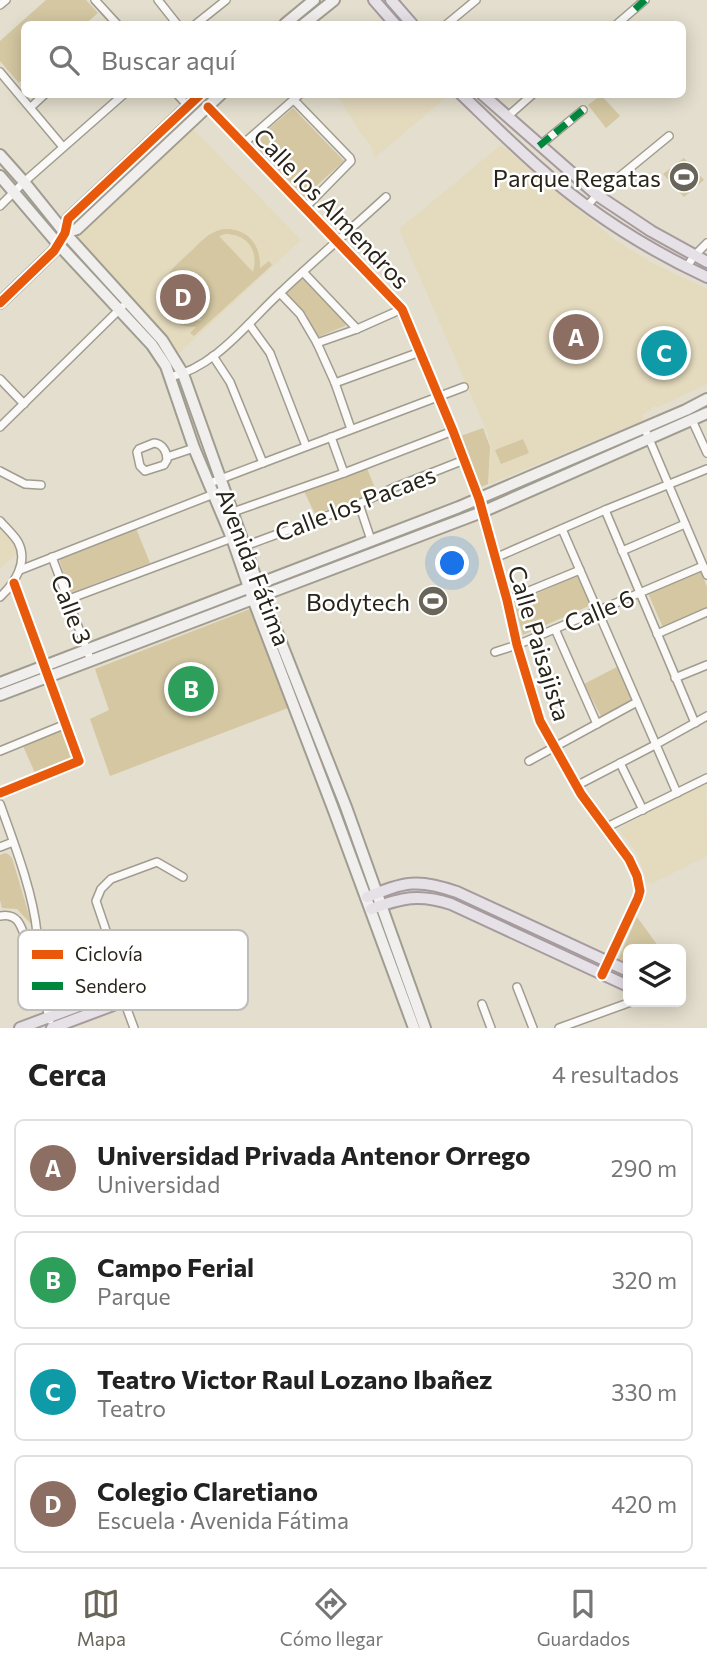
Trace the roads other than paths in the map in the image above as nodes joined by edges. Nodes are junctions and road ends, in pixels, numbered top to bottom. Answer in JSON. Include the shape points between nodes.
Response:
{"nodes":[{"id":1,"x":6,"y":0,"type":"edge"},
{"id":2,"x":95,"y":0,"type":"edge"},
{"id":3,"x":158,"y":0,"type":"edge"},
{"id":4,"x":314,"y":0,"type":"edge"},
{"id":5,"x":334,"y":0,"type":"edge"},
{"id":6,"x":374,"y":0,"type":"edge"},
{"id":7,"x":391,"y":0,"type":"edge"},
{"id":8,"x":476,"y":0,"type":"edge"},
{"id":9,"x":645,"y":0,"type":"edge"},
{"id":10,"x":224,"y":1,"type":"edge"},
{"id":11,"x":0,"y":5,"type":"edge"},
{"id":12,"x":114,"y":21,"type":"edge"},
{"id":13,"x":175,"y":21,"type":"edge"},
{"id":14,"x":200,"y":21,"type":"edge"},
{"id":15,"x":289,"y":21,"type":"edge"},
{"id":16,"x":308,"y":21,"type":"edge"},
{"id":17,"x":392,"y":21,"type":"edge"},
{"id":18,"x":409,"y":21,"type":"edge"},
{"id":19,"x":451,"y":21,"type":"edge"},
{"id":20,"x":621,"y":21,"type":"edge"},
{"id":21,"x":0,"y":72,"type":"edge"},
{"id":22,"x":21,"y":96,"type":"edge"},
{"id":23,"x":23,"y":98,"type":"edge"},
{"id":24,"x":41,"y":98,"type":"edge"},
{"id":25,"x":119,"y":98,"type":"edge"},
{"id":26,"x":181,"y":98,"type":"edge"},
{"id":27,"x":197,"y":98,"type":"edge"},
{"id":28,"x":216,"y":98,"type":"edge"},
{"id":29,"x":296,"y":98,"type":"edge"},
{"id":30,"x":298,"y":98,"type":"edge"},
{"id":31,"x":465,"y":98,"type":"edge"},
{"id":32,"x":486,"y":98,"type":"edge"},
{"id":33,"x":528,"y":98,"type":"edge"},
{"id":34,"x":188,"y":106,"type":"junction"},
{"id":35,"x":31,"y":107,"type":"junction"},
{"id":36,"x":208,"y":107,"type":"junction"},
{"id":37,"x":583,"y":110,"type":"dead end"},
{"id":38,"x":506,"y":117,"type":"junction"},
{"id":39,"x":668,"y":136,"type":"dead end"},
{"id":40,"x":243,"y":144,"type":"junction"},
{"id":41,"x":63,"y":146,"type":"junction"},
{"id":42,"x":146,"y":146,"type":"junction"},
{"id":43,"x":539,"y":146,"type":"junction"},
{"id":44,"x":0,"y":155,"type":"edge"},
{"id":45,"x":155,"y":157,"type":"junction"},
{"id":46,"x":0,"y":176,"type":"edge"},
{"id":47,"x":24,"y":182,"type":"junction"},
{"id":48,"x":14,"y":192,"type":"junction"},
{"id":49,"x":597,"y":195,"type":"junction"},
{"id":50,"x":386,"y":197,"type":"dead end"},
{"id":51,"x":0,"y":206,"type":"edge"},
{"id":52,"x":587,"y":206,"type":"junction"},
{"id":53,"x":305,"y":208,"type":"junction"},
{"id":54,"x":65,"y":233,"type":"junction"},
{"id":55,"x":337,"y":242,"type":"junction"},
{"id":56,"x":707,"y":243,"type":"edge"},
{"id":57,"x":58,"y":244,"type":"junction"},
{"id":58,"x":694,"y":256,"type":"junction"},
{"id":59,"x":707,"y":262,"type":"edge"},
{"id":60,"x":687,"y":268,"type":"junction"},
{"id":61,"x":303,"y":272,"type":"junction"},
{"id":62,"x":707,"y":278,"type":"edge"},
{"id":63,"x":280,"y":293,"type":"junction"},
{"id":64,"x":0,"y":303,"type":"edge"},
{"id":65,"x":123,"y":305,"type":"junction"},
{"id":66,"x":402,"y":309,"type":"junction"},
{"id":67,"x":249,"y":324,"type":"junction"},
{"id":68,"x":357,"y":329,"type":"junction"},
{"id":69,"x":317,"y":343,"type":"junction"},
{"id":70,"x":420,"y":352,"type":"junction"},
{"id":71,"x":213,"y":356,"type":"junction"},
{"id":72,"x":183,"y":374,"type":"junction"},
{"id":73,"x":170,"y":377,"type":"junction"},
{"id":74,"x":0,"y":379,"type":"edge"},
{"id":75,"x":335,"y":383,"type":"junction"},
{"id":76,"x":464,"y":387,"type":"dead end"},
{"id":77,"x":438,"y":396,"type":"junction"},
{"id":78,"x":707,"y":399,"type":"edge"},
{"id":79,"x":24,"y":404,"type":"junction"},
{"id":80,"x":707,"y":413,"type":"edge"},
{"id":81,"x":692,"y":420,"type":"junction"},
{"id":82,"x":0,"y":427,"type":"edge"},
{"id":83,"x":645,"y":427,"type":"junction"},
{"id":84,"x":351,"y":429,"type":"junction"},
{"id":85,"x":453,"y":431,"type":"junction"},
{"id":86,"x":331,"y":437,"type":"junction"},
{"id":87,"x":650,"y":438,"type":"junction"},
{"id":88,"x":306,"y":446,"type":"junction"},
{"id":89,"x":194,"y":448,"type":"junction"},
{"id":90,"x":707,"y":453,"type":"edge"},
{"id":91,"x":167,"y":457,"type":"junction"},
{"id":92,"x":464,"y":460,"type":"junction"},
{"id":93,"x":263,"y":463,"type":"junction"},
{"id":94,"x":707,"y":469,"type":"edge"},
{"id":95,"x":0,"y":471,"type":"edge"},
{"id":96,"x":344,"y":473,"type":"junction"},
{"id":97,"x":669,"y":483,"type":"junction"},
{"id":98,"x":41,"y":485,"type":"dead end"},
{"id":99,"x":217,"y":487,"type":"junction"},
{"id":100,"x":479,"y":499,"type":"junction"},
{"id":101,"x":359,"y":504,"type":"junction"},
{"id":102,"x":459,"y":507,"type":"junction"},
{"id":103,"x":605,"y":510,"type":"junction"},
{"id":104,"x":233,"y":512,"type":"junction"},
{"id":105,"x":482,"y":512,"type":"junction"},
{"id":106,"x":0,"y":521,"type":"edge"},
{"id":107,"x":421,"y":521,"type":"junction"},
{"id":108,"x":685,"y":524,"type":"junction"},
{"id":109,"x":442,"y":527,"type":"junction"},
{"id":110,"x":562,"y":529,"type":"junction"},
{"id":111,"x":424,"y":534,"type":"junction"},
{"id":112,"x":232,"y":538,"type":"junction"},
{"id":113,"x":371,"y":540,"type":"junction"},
{"id":114,"x":245,"y":546,"type":"junction"},
{"id":115,"x":622,"y":551,"type":"junction"},
{"id":116,"x":52,"y":557,"type":"junction"},
{"id":117,"x":495,"y":558,"type":"junction"},
{"id":118,"x":703,"y":566,"type":"junction"},
{"id":119,"x":20,"y":570,"type":"junction"},
{"id":120,"x":580,"y":570,"type":"junction"},
{"id":121,"x":707,"y":575,"type":"edge"},
{"id":122,"x":294,"y":576,"type":"junction"},
{"id":123,"x":14,"y":583,"type":"junction"},
{"id":124,"x":256,"y":591,"type":"junction"},
{"id":125,"x":639,"y":593,"type":"junction"},
{"id":126,"x":0,"y":597,"type":"edge"},
{"id":127,"x":69,"y":598,"type":"junction"},
{"id":128,"x":507,"y":600,"type":"junction"},
{"id":129,"x":598,"y":610,"type":"junction"},
{"id":130,"x":707,"y":612,"type":"edge"},
{"id":131,"x":555,"y":629,"type":"junction"},
{"id":132,"x":657,"y":634,"type":"junction"},
{"id":133,"x":517,"y":645,"type":"junction"},
{"id":134,"x":87,"y":649,"type":"junction"},
{"id":135,"x":495,"y":652,"type":"dead end"},
{"id":136,"x":91,"y":661,"type":"junction"},
{"id":137,"x":44,"y":665,"type":"junction"},
{"id":138,"x":707,"y":665,"type":"edge"},
{"id":139,"x":48,"y":677,"type":"junction"},
{"id":140,"x":675,"y":678,"type":"junction"},
{"id":141,"x":1,"y":687,"type":"edge"},
{"id":142,"x":305,"y":702,"type":"junction"},
{"id":143,"x":637,"y":702,"type":"junction"},
{"id":144,"x":707,"y":716,"type":"edge"},
{"id":145,"x":695,"y":723,"type":"junction"},
{"id":146,"x":66,"y":724,"type":"junction"},
{"id":147,"x":597,"y":724,"type":"junction"},
{"id":148,"x":655,"y":745,"type":"junction"},
{"id":149,"x":555,"y":747,"type":"junction"},
{"id":150,"x":0,"y":751,"type":"edge"},
{"id":151,"x":529,"y":761,"type":"dead end"},
{"id":152,"x":620,"y":764,"type":"junction"},
{"id":153,"x":707,"y":778,"type":"edge"},
{"id":154,"x":576,"y":786,"type":"junction"},
{"id":155,"x":0,"y":793,"type":"edge"},
{"id":156,"x":677,"y":793,"type":"junction"},
{"id":157,"x":0,"y":804,"type":"edge"},
{"id":158,"x":346,"y":807,"type":"junction"},
{"id":159,"x":643,"y":810,"type":"junction"},
{"id":160,"x":334,"y":811,"type":"junction"},
{"id":161,"x":605,"y":828,"type":"junction"},
{"id":162,"x":13,"y":842,"type":"junction"},
{"id":163,"x":0,"y":847,"type":"edge"},
{"id":164,"x":183,"y":877,"type":"dead end"},
{"id":165,"x":468,"y":897,"type":"junction"},
{"id":166,"x":374,"y":901,"type":"junction"},
{"id":167,"x":463,"y":910,"type":"junction"},
{"id":168,"x":0,"y":916,"type":"edge"},
{"id":169,"x":22,"y":930,"type":"edge"},
{"id":170,"x":37,"y":930,"type":"edge"},
{"id":171,"x":106,"y":930,"type":"edge"},
{"id":172,"x":607,"y":962,"type":"junction"},
{"id":173,"x":397,"y":965,"type":"junction"},
{"id":174,"x":623,"y":969,"type":"edge"},
{"id":175,"x":602,"y":975,"type":"junction"},
{"id":176,"x":623,"y":984,"type":"edge"},
{"id":177,"x":517,"y":987,"type":"dead end"},
{"id":178,"x":482,"y":1004,"type":"dead end"},
{"id":179,"x":623,"y":1005,"type":"edge"},
{"id":180,"x":91,"y":1010,"type":"edge"},
{"id":181,"x":128,"y":1010,"type":"edge"},
{"id":182,"x":64,"y":1022,"type":"edge"},
{"id":183,"x":51,"y":1024,"type":"edge"},
{"id":184,"x":20,"y":1028,"type":"edge"},
{"id":185,"x":134,"y":1028,"type":"edge"},
{"id":186,"x":414,"y":1028,"type":"edge"},
{"id":187,"x":425,"y":1028,"type":"edge"},
{"id":188,"x":491,"y":1028,"type":"edge"},
{"id":189,"x":533,"y":1028,"type":"edge"},
{"id":190,"x":559,"y":1028,"type":"edge"}],
"edges":[{"from":1,"to":11,"type":"street"},
{"from":2,"to":12,"type":"street"},
{"from":3,"to":13,"type":"street"},
{"from":4,"to":15,"type":"main road"},
{"from":5,"to":16,"type":"main road"},
{"from":6,"to":17,"type":"main road"},
{"from":7,"to":18,"type":"main road"},
{"from":8,"to":19,"type":"street"},
{"from":9,"to":20,"type":"street"},
{"from":10,"to":14,"type":"street"},
{"from":21,"to":22,"type":"street"},
{"from":23,"to":35,"type":"street"},
{"from":24,"to":35,"type":"street"},
{"from":25,"to":41,"type":"street"},
{"from":26,"to":34,"type":"street"},
{"from":27,"to":34,"type":"main road"},
{"from":28,"to":36,"type":"main road"},
{"from":29,"to":40,"type":"street"},
{"from":30,"to":53,"type":"street","via":[[351,161]]},
{"from":31,"to":52,"type":"main road"},
{"from":32,"to":38,"type":"main road"},
{"from":33,"to":38,"type":"street"},
{"from":34,"to":42,"type":"main road"},
{"from":35,"to":41,"type":"street"},
{"from":36,"to":40,"type":"street","name":"Calle los Almendros"},
{"from":36,"to":45,"type":"main road"},
{"from":37,"to":43,"type":"street"},
{"from":38,"to":43,"type":"main road"},
{"from":39,"to":49,"type":"street"},
{"from":40,"to":53,"type":"street","name":"Calle los Almendros"},
{"from":41,"to":47,"type":"street"},
{"from":42,"to":45,"type":"main road"},
{"from":42,"to":54,"type":"main road","via":[[68,219]]},
{"from":43,"to":49,"type":"main road"},
{"from":44,"to":47,"type":"main road","name":"Avenida Fátima"},
{"from":45,"to":54,"type":"main road","via":[[78,229]]},
{"from":46,"to":48,"type":"main road","name":"Avenida Fátima"},
{"from":47,"to":48,"type":"street"},
{"from":47,"to":54,"type":"main road","name":"Avenida Fátima"},
{"from":48,"to":51,"type":"street"},
{"from":48,"to":57,"type":"main road","name":"Avenida Fátima"},
{"from":49,"to":52,"type":"street"},
{"from":49,"to":58,"type":"main road"},
{"from":50,"to":55,"type":"street"},
{"from":52,"to":60,"type":"main road"},
{"from":53,"to":55,"type":"street","name":"Calle los Almendros"},
{"from":54,"to":57,"type":"main road"},
{"from":54,"to":65,"type":"main road","name":"Avenida Fátima"},
{"from":55,"to":61,"type":"street"},
{"from":55,"to":66,"type":"street","name":"Calle los Almendros"},
{"from":56,"to":58,"type":"street"},
{"from":57,"to":64,"type":"main road"},
{"from":57,"to":65,"type":"main road","name":"Avenida Fátima"},
{"from":58,"to":59,"type":"main road"},
{"from":58,"to":60,"type":"street"},
{"from":60,"to":62,"type":"main road"},
{"from":61,"to":63,"type":"street"},
{"from":61,"to":68,"type":"street"},
{"from":63,"to":67,"type":"street"},
{"from":63,"to":69,"type":"street","via":[[300,314]]},
{"from":65,"to":72,"type":"main road","name":"Avenida Fátima","via":[[162,340]]},
{"from":65,"to":73,"type":"main road","name":"Avenida Fátima"},
{"from":65,"to":79,"type":"street"},
{"from":66,"to":68,"type":"street"},
{"from":66,"to":70,"type":"street","name":"Calle los Almendros"},
{"from":67,"to":71,"type":"street"},
{"from":67,"to":88,"type":"street","via":[[270,353]]},
{"from":68,"to":69,"type":"street"},
{"from":69,"to":75,"type":"street"},
{"from":70,"to":75,"type":"street"},
{"from":70,"to":77,"type":"street","name":"Calle los Almendros"},
{"from":71,"to":72,"type":"street"},
{"from":71,"to":93,"type":"street","via":[[230,382]]},
{"from":72,"to":73,"type":"street"},
{"from":72,"to":99,"type":"main road","name":"Avenida Fátima"},
{"from":73,"to":89,"type":"main road","name":"Avenida Fátima"},
{"from":74,"to":79,"type":"street"},
{"from":75,"to":84,"type":"street"},
{"from":76,"to":77,"type":"street"},
{"from":77,"to":84,"type":"street"},
{"from":77,"to":85,"type":"street","name":"Calle los Almendros"},
{"from":78,"to":83,"type":"main road"},
{"from":79,"to":82,"type":"street"},
{"from":80,"to":81,"type":"main road"},
{"from":81,"to":87,"type":"main road"},
{"from":81,"to":90,"type":"street"},
{"from":83,"to":87,"type":"street"},
{"from":83,"to":100,"type":"main road"},
{"from":84,"to":86,"type":"street"},
{"from":85,"to":92,"type":"street","name":"Calle los Almendros"},
{"from":85,"to":96,"type":"street"},
{"from":86,"to":88,"type":"street"},
{"from":86,"to":96,"type":"street"},
{"from":87,"to":97,"type":"street"},
{"from":87,"to":105,"type":"main road"},
{"from":88,"to":93,"type":"street"},
{"from":89,"to":91,"type":"street"},
{"from":89,"to":99,"type":"main road","name":"Avenida Fátima"},
{"from":91,"to":91,"type":"street","via":[[157,443],[136,454],[145,471],[164,465]]},
{"from":92,"to":100,"type":"street","name":"Calle los Almendros"},
{"from":92,"to":101,"type":"street","name":"Calle los Pacaes"},
{"from":93,"to":99,"type":"street"},
{"from":94,"to":97,"type":"street"},
{"from":95,"to":98,"type":"street","via":[[25,484]]},
{"from":96,"to":104,"type":"street"},
{"from":97,"to":103,"type":"street"},
{"from":97,"to":108,"type":"street"},
{"from":99,"to":104,"type":"main road","name":"Avenida Fátima"},
{"from":99,"to":112,"type":"main road","name":"Avenida Fátima"},
{"from":99,"to":116,"type":"street"},
{"from":100,"to":102,"type":"main road"},
{"from":100,"to":105,"type":"street","name":"Calle Paisajista"},
{"from":101,"to":113,"type":"street"},
{"from":101,"to":114,"type":"street","name":"Calle los Pacaes"},
{"from":102,"to":107,"type":"main road"},
{"from":102,"to":109,"type":"main road","via":[[442,518]]},
{"from":103,"to":110,"type":"street"},
{"from":103,"to":115,"type":"street"},
{"from":104,"to":114,"type":"main road","name":"Avenida Fátima"},
{"from":105,"to":109,"type":"main road"},
{"from":105,"to":117,"type":"street","name":"Calle Paisajista"},
{"from":106,"to":119,"type":"street","via":[[18,540]]},
{"from":107,"to":111,"type":"main road","via":[[427,526]]},
{"from":107,"to":113,"type":"main road"},
{"from":108,"to":115,"type":"street"},
{"from":108,"to":118,"type":"street"},
{"from":109,"to":111,"type":"main road"},
{"from":110,"to":117,"type":"street"},
{"from":110,"to":120,"type":"street"},
{"from":111,"to":122,"type":"main road"},
{"from":112,"to":124,"type":"main road","name":"Avenida Fátima"},
{"from":112,"to":127,"type":"street"},
{"from":113,"to":122,"type":"main road"},
{"from":114,"to":124,"type":"main road","name":"Avenida Fátima"},
{"from":115,"to":125,"type":"street"},
{"from":116,"to":119,"type":"street"},
{"from":116,"to":127,"type":"street","name":"Calle 3"},
{"from":117,"to":128,"type":"street","name":"Calle Paisajista"},
{"from":118,"to":121,"type":"street"},
{"from":118,"to":125,"type":"street","name":"Calle 6"},
{"from":119,"to":123,"type":"street"},
{"from":120,"to":128,"type":"street"},
{"from":120,"to":129,"type":"street"},
{"from":122,"to":124,"type":"main road"},
{"from":123,"to":126,"type":"street"},
{"from":123,"to":137,"type":"street"},
{"from":124,"to":134,"type":"main road"},
{"from":124,"to":136,"type":"main road"},
{"from":124,"to":142,"type":"main road","name":"Avenida Fátima"},
{"from":125,"to":129,"type":"street","name":"Calle 6"},
{"from":125,"to":132,"type":"street"},
{"from":127,"to":134,"type":"street","name":"Calle 3"},
{"from":128,"to":133,"type":"street","name":"Calle Paisajista"},
{"from":129,"to":131,"type":"street","name":"Calle 6"},
{"from":129,"to":143,"type":"street"},
{"from":130,"to":132,"type":"street"},
{"from":131,"to":133,"type":"street","name":"Calle 6"},
{"from":131,"to":147,"type":"street"},
{"from":132,"to":140,"type":"street"},
{"from":133,"to":135,"type":"street","name":"Calle 6"},
{"from":133,"to":149,"type":"street","name":"Calle Paisajista","via":[[540,721]]},
{"from":134,"to":136,"type":"street","name":"Calle 3"},
{"from":134,"to":137,"type":"main road"},
{"from":136,"to":139,"type":"main road"},
{"from":137,"to":139,"type":"street"},
{"from":137,"to":141,"type":"main road"},
{"from":138,"to":140,"type":"street"},
{"from":139,"to":141,"type":"main road"},
{"from":139,"to":146,"type":"street"},
{"from":140,"to":145,"type":"street"},
{"from":142,"to":158,"type":"main road","name":"Avenida Fátima"},
{"from":142,"to":160,"type":"main road","name":"Avenida Fátima"},
{"from":143,"to":147,"type":"street"},
{"from":143,"to":148,"type":"street"},
{"from":144,"to":145,"type":"street"},
{"from":145,"to":148,"type":"street"},
{"from":146,"to":150,"type":"street"},
{"from":146,"to":155,"type":"street","via":[[79,761]]},
{"from":147,"to":149,"type":"street"},
{"from":148,"to":152,"type":"street"},
{"from":148,"to":156,"type":"street"},
{"from":149,"to":151,"type":"street"},
{"from":149,"to":154,"type":"street","name":"Calle Paisajista"},
{"from":152,"to":154,"type":"street"},
{"from":152,"to":159,"type":"street"},
{"from":153,"to":156,"type":"street"},
{"from":154,"to":161,"type":"street","name":"Calle Paisajista"},
{"from":156,"to":159,"type":"street"},
{"from":157,"to":162,"type":"street"},
{"from":158,"to":160,"type":"main road"},
{"from":158,"to":166,"type":"main road","name":"Avenida Fátima"},
{"from":159,"to":161,"type":"street"},
{"from":160,"to":166,"type":"main road","name":"Avenida Fátima"},
{"from":161,"to":172,"type":"street","name":"Calle Paisajista","via":[[629,859],[640,891]]},
{"from":162,"to":163,"type":"street"},
{"from":162,"to":170,"type":"street"},
{"from":164,"to":171,"type":"street","via":[[157,862],[111,879],[96,901]]},
{"from":165,"to":166,"type":"main road","via":[[425,883],[392,887]]},
{"from":165,"to":167,"type":"street"},
{"from":165,"to":172,"type":"main road"},
{"from":166,"to":167,"type":"main road","via":[[425,897]]},
{"from":166,"to":173,"type":"main road","name":"Avenida Fátima"},
{"from":167,"to":175,"type":"main road"},
{"from":168,"to":169,"type":"street","via":[[13,916]]},
{"from":172,"to":174,"type":"main road"},
{"from":172,"to":175,"type":"street","name":"Calle Paisajista"},
{"from":173,"to":186,"type":"main road","name":"Avenida Fátima"},
{"from":173,"to":187,"type":"main road","name":"Avenida Fátima"},
{"from":175,"to":176,"type":"main road"},
{"from":177,"to":189,"type":"street"},
{"from":178,"to":188,"type":"street"},
{"from":179,"to":190,"type":"street"},
{"from":180,"to":182,"type":"main road"},
{"from":181,"to":185,"type":"street"},
{"from":182,"to":183,"type":"main road"},
{"from":183,"to":184,"type":"main road"}]}
